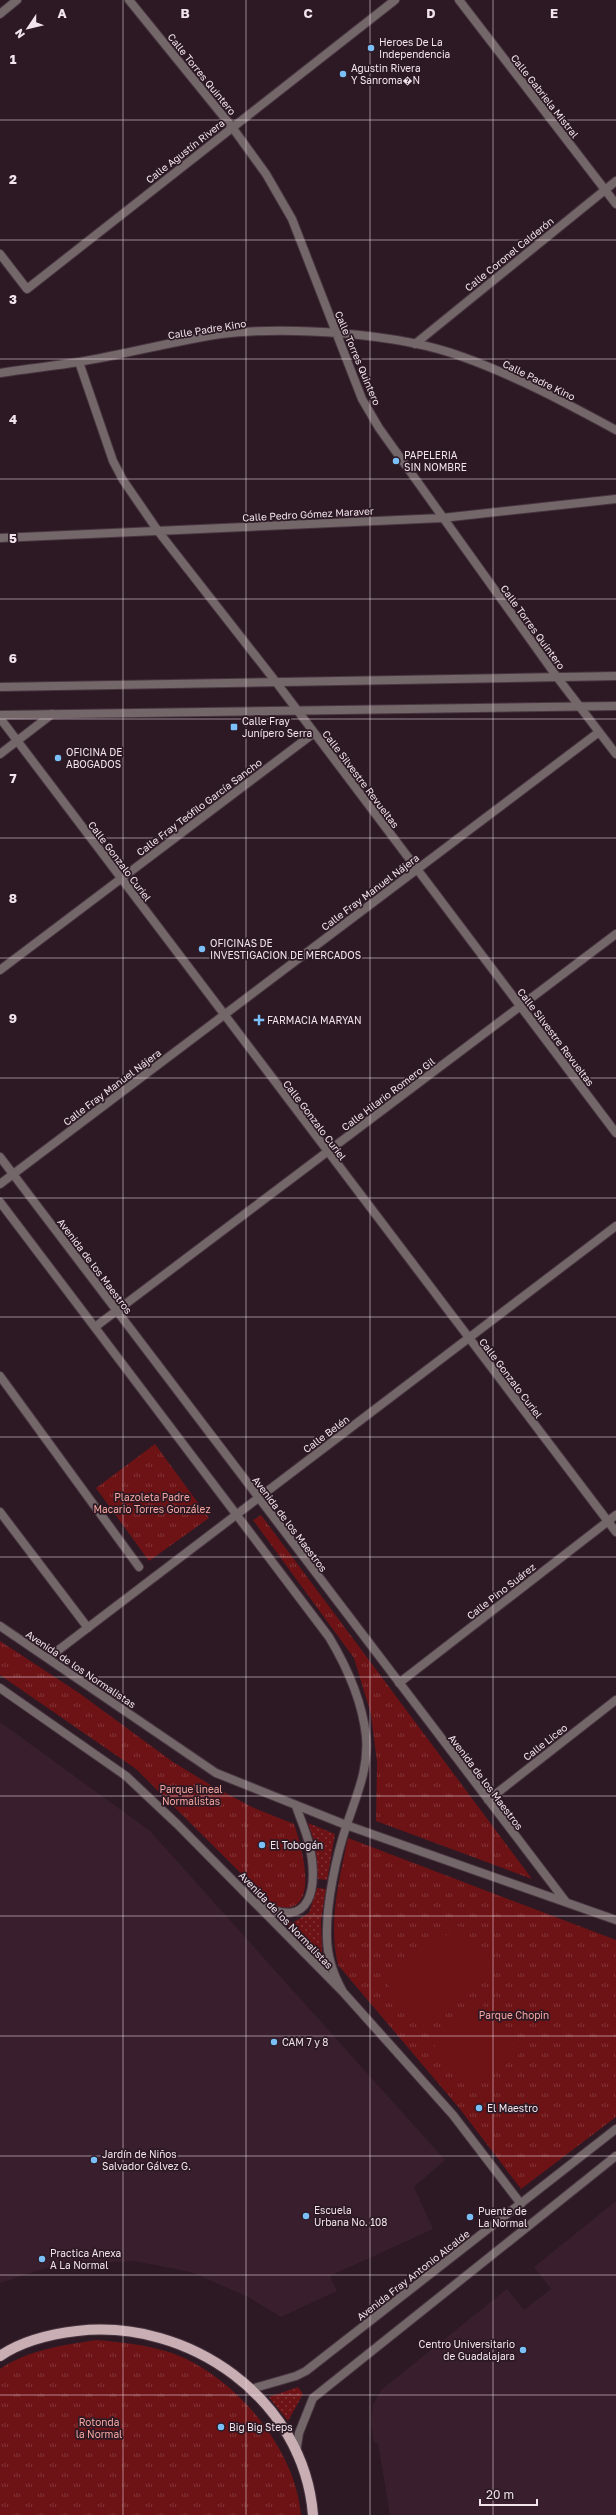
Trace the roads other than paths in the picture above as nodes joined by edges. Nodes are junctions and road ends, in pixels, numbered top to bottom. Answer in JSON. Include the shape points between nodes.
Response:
{"nodes":[{"id":1,"x":17,"y":0,"type":"edge"},
{"id":2,"x":129,"y":0,"type":"edge"},
{"id":3,"x":395,"y":0,"type":"edge"},
{"id":4,"x":459,"y":0,"type":"edge"},
{"id":5,"x":0,"y":14,"type":"edge"},
{"id":6,"x":232,"y":127,"type":"junction"},
{"id":7,"x":616,"y":181,"type":"edge"},
{"id":8,"x":605,"y":190,"type":"junction"},
{"id":9,"x":616,"y":204,"type":"edge"},
{"id":10,"x":0,"y":254,"type":"edge"},
{"id":11,"x":336,"y":334,"type":"junction"},
{"id":12,"x":415,"y":344,"type":"junction"},
{"id":13,"x":79,"y":362,"type":"junction"},
{"id":14,"x":0,"y":373,"type":"edge"},
{"id":15,"x":616,"y":430,"type":"edge"},
{"id":16,"x":616,"y":499,"type":"edge"},
{"id":17,"x":442,"y":518,"type":"junction"},
{"id":18,"x":158,"y":531,"type":"junction"},
{"id":19,"x":0,"y":538,"type":"edge"},
{"id":20,"x":616,"y":676,"type":"edge"},
{"id":21,"x":557,"y":677,"type":"junction"},
{"id":22,"x":276,"y":682,"type":"junction"},
{"id":23,"x":0,"y":687,"type":"edge"},
{"id":24,"x":616,"y":706,"type":"edge"},
{"id":25,"x":580,"y":707,"type":"junction"},
{"id":26,"x":298,"y":711,"type":"junction"},
{"id":27,"x":52,"y":714,"type":"junction"},
{"id":28,"x":0,"y":715,"type":"edge"},
{"id":29,"x":0,"y":718,"type":"edge"},
{"id":30,"x":599,"y":732,"type":"junction"},
{"id":31,"x":314,"y":733,"type":"junction"},
{"id":32,"x":17,"y":741,"type":"junction"},
{"id":33,"x":0,"y":754,"type":"edge"},
{"id":34,"x":616,"y":754,"type":"edge"},
{"id":35,"x":417,"y":869,"type":"junction"},
{"id":36,"x":121,"y":879,"type":"junction"},
{"id":37,"x":616,"y":934,"type":"edge"},
{"id":38,"x":0,"y":970,"type":"edge"},
{"id":39,"x":520,"y":1007,"type":"junction"},
{"id":40,"x":224,"y":1015,"type":"junction"},
{"id":41,"x":616,"y":1133,"type":"edge"},
{"id":42,"x":327,"y":1152,"type":"junction"},
{"id":43,"x":0,"y":1157,"type":"edge"},
{"id":44,"x":13,"y":1174,"type":"junction"},
{"id":45,"x":0,"y":1184,"type":"edge"},
{"id":46,"x":0,"y":1202,"type":"edge"},
{"id":47,"x":616,"y":1226,"type":"edge"},
{"id":48,"x":116,"y":1311,"type":"junction"},
{"id":49,"x":95,"y":1327,"type":"junction"},
{"id":50,"x":468,"y":1339,"type":"junction"},
{"id":51,"x":0,"y":1376,"type":"edge"},
{"id":52,"x":258,"y":1498,"type":"junction"},
{"id":53,"x":0,"y":1512,"type":"edge"},
{"id":54,"x":237,"y":1515,"type":"junction"},
{"id":55,"x":616,"y":1515,"type":"edge"},
{"id":56,"x":608,"y":1521,"type":"junction"},
{"id":57,"x":616,"y":1532,"type":"edge"},
{"id":58,"x":139,"y":1567,"type":"dead end"},
{"id":59,"x":0,"y":1626,"type":"edge"},
{"id":60,"x":88,"y":1628,"type":"junction"},
{"id":61,"x":48,"y":1658,"type":"junction"},
{"id":62,"x":399,"y":1683,"type":"junction"},
{"id":63,"x":0,"y":1688,"type":"edge"},
{"id":64,"x":616,"y":1700,"type":"edge"},
{"id":65,"x":488,"y":1800,"type":"junction"},
{"id":66,"x":296,"y":1806,"type":"junction"},
{"id":67,"x":346,"y":1825,"type":"junction"},
{"id":68,"x":251,"y":1899,"type":"junction"},
{"id":69,"x":566,"y":1902,"type":"junction"},
{"id":70,"x":616,"y":1920,"type":"edge"},
{"id":71,"x":343,"y":1992,"type":"junction"},
{"id":72,"x":616,"y":2129,"type":"edge"},
{"id":73,"x":616,"y":2156,"type":"edge"},
{"id":74,"x":521,"y":2204,"type":"junction"},
{"id":75,"x":0,"y":2356,"type":"edge"},
{"id":76,"x":251,"y":2389,"type":"junction"},
{"id":77,"x":296,"y":2453,"type":"junction"},
{"id":78,"x":313,"y":2515,"type":"edge"}],
"edges":[{"from":1,"to":5,"type":"street"},
{"from":2,"to":6,"type":"street","name":"Calle Torres Quintero"},
{"from":3,"to":6,"type":"street","name":"Calle Agustín Rivera"},
{"from":4,"to":8,"type":"street","name":"Calle Gabriela Mistral"},
{"from":6,"to":10,"type":"street","name":"Calle Agustín Rivera","via":[[27,289]]},
{"from":6,"to":11,"type":"street","name":"Calle Torres Quintero","via":[[266,174],[292,219]]},
{"from":7,"to":8,"type":"street","name":"Calle Coronel Calderón"},
{"from":8,"to":9,"type":"street","name":"Calle Gabriela Mistral"},
{"from":8,"to":12,"type":"street","name":"Calle Coronel Calderón"},
{"from":11,"to":12,"type":"street","name":"Calle Padre Kino"},
{"from":11,"to":13,"type":"street","name":"Calle Padre Kino","via":[[281,331],[221,334]]},
{"from":11,"to":17,"type":"street","name":"Calle Torres Quintero","via":[[362,399],[379,428]]},
{"from":12,"to":15,"type":"street","name":"Calle Padre Kino","via":[[461,356],[518,379]]},
{"from":13,"to":14,"type":"street","name":"Calle Padre Kino"},
{"from":13,"to":18,"type":"street","name":"Calle Silvestre Revueltas","via":[[113,461]]},
{"from":16,"to":17,"type":"street","name":"Calle Pedro Gómez Maraver"},
{"from":17,"to":18,"type":"street","name":"Calle Pedro Gómez Maraver"},
{"from":17,"to":21,"type":"street","name":"Calle Torres Quintero"},
{"from":18,"to":19,"type":"street","name":"Calle Pedro Gómez Maraver"},
{"from":18,"to":22,"type":"street","name":"Calle Silvestre Revueltas"},
{"from":20,"to":21,"type":"street"},
{"from":21,"to":22,"type":"street"},
{"from":21,"to":25,"type":"street","name":"Calle Torres Quintero"},
{"from":22,"to":23,"type":"street"},
{"from":22,"to":26,"type":"street","name":"Calle Silvestre Revueltas"},
{"from":24,"to":25,"type":"street"},
{"from":25,"to":26,"type":"street"},
{"from":25,"to":30,"type":"street","name":"Calle Torres Quintero"},
{"from":26,"to":27,"type":"street"},
{"from":26,"to":31,"type":"street","name":"Calle Silvestre Revueltas"},
{"from":27,"to":28,"type":"street"},
{"from":27,"to":32,"type":"street"},
{"from":29,"to":32,"type":"street","name":"Calle Gonzalo Curiel"},
{"from":30,"to":34,"type":"street","name":"Calle Torres Quintero"},
{"from":30,"to":35,"type":"street","name":"Calle Fray Manuel Nájera"},
{"from":31,"to":35,"type":"street","name":"Calle Silvestre Revueltas"},
{"from":31,"to":36,"type":"street","name":"Calle Fray Teófilo García Sancho"},
{"from":32,"to":33,"type":"street"},
{"from":32,"to":36,"type":"street","name":"Calle Gonzalo Curiel"},
{"from":35,"to":39,"type":"street","name":"Calle Silvestre Revueltas"},
{"from":35,"to":40,"type":"street","name":"Calle Fray Manuel Nájera"},
{"from":36,"to":38,"type":"street","name":"Calle Fray Teófilo García Sancho"},
{"from":36,"to":40,"type":"street","name":"Calle Gonzalo Curiel"},
{"from":37,"to":39,"type":"street","name":"Calle Hilario Romero Gil"},
{"from":39,"to":41,"type":"street","name":"Calle Silvestre Revueltas"},
{"from":39,"to":42,"type":"street","name":"Calle Hilario Romero Gil"},
{"from":40,"to":42,"type":"street","name":"Calle Gonzalo Curiel"},
{"from":40,"to":44,"type":"street","name":"Calle Fray Manuel Nájera"},
{"from":42,"to":48,"type":"street","name":"Calle Hilario Romero Gil"},
{"from":42,"to":50,"type":"street","name":"Calle Gonzalo Curiel"},
{"from":43,"to":44,"type":"street","name":"Avenida de los Maestros"},
{"from":44,"to":45,"type":"street","name":"Calle Fray Manuel Nájera"},
{"from":44,"to":48,"type":"street","name":"Avenida de los Maestros"},
{"from":46,"to":49,"type":"street"},
{"from":47,"to":50,"type":"street","name":"Calle Belén"},
{"from":48,"to":49,"type":"street","name":"Calle Hilario Romero Gil"},
{"from":48,"to":52,"type":"street","name":"Avenida de los Maestros"},
{"from":49,"to":54,"type":"street"},
{"from":50,"to":52,"type":"street","name":"Calle Belén"},
{"from":50,"to":56,"type":"street","name":"Calle Gonzalo Curiel"},
{"from":51,"to":58,"type":"street"},
{"from":52,"to":54,"type":"street","name":"Calle Belén"},
{"from":52,"to":62,"type":"street","name":"Avenida de los Maestros"},
{"from":53,"to":60,"type":"street"},
{"from":54,"to":60,"type":"street","name":"Calle Belén"},
{"from":54,"to":67,"type":"street","via":[[329,1636],[354,1685],[366,1736],[365,1760],[362,1785]]},
{"from":55,"to":56,"type":"street","name":"Calle Pino Suárez"},
{"from":56,"to":57,"type":"street","name":"Calle Gonzalo Curiel"},
{"from":56,"to":62,"type":"street","name":"Calle Pino Suárez"},
{"from":59,"to":61,"type":"street","name":"Avenida de los Normalistas"},
{"from":60,"to":61,"type":"street","name":"Calle Belén"},
{"from":61,"to":66,"type":"street","name":"Avenida de los Normalistas","via":[[216,1773]]},
{"from":62,"to":65,"type":"street","name":"Avenida de los Maestros"},
{"from":63,"to":68,"type":"street","name":"Avenida de los Normalistas","via":[[126,1776]]},
{"from":64,"to":65,"type":"street","name":"Calle Liceo"},
{"from":65,"to":69,"type":"street","name":"Avenida de los Maestros"},
{"from":66,"to":67,"type":"street","name":"Avenida de los Normalistas"},
{"from":66,"to":68,"type":"street","via":[[309,1845],[312,1879],[308,1902],[294,1913],[285,1914],[274,1912]]},
{"from":67,"to":69,"type":"street","name":"Avenida de los Normalistas"},
{"from":67,"to":71,"type":"street","via":[[332,1887],[326,1938],[334,1976]]},
{"from":68,"to":71,"type":"street","name":"Avenida de los Normalistas"},
{"from":69,"to":70,"type":"street","name":"Avenida de los Normalistas"},
{"from":71,"to":74,"type":"street","name":"Avenida de los Normalistas","via":[[453,2115]]},
{"from":72,"to":74,"type":"street","name":"Avenida Fray Antonio Alcalde"},
{"from":73,"to":77,"type":"street","via":[[313,2398],[299,2433]]},
{"from":74,"to":76,"type":"street","name":"Avenida Fray Antonio Alcalde","via":[[306,2371]]},
{"from":75,"to":76,"type":"main road","via":[[43,2337],[60,2333],[98,2329],[145,2333],[193,2348],[230,2371]]},
{"from":76,"to":77,"type":"main road","via":[[277,2420]]},
{"from":77,"to":78,"type":"main road","via":[[308,2485]]}]}
